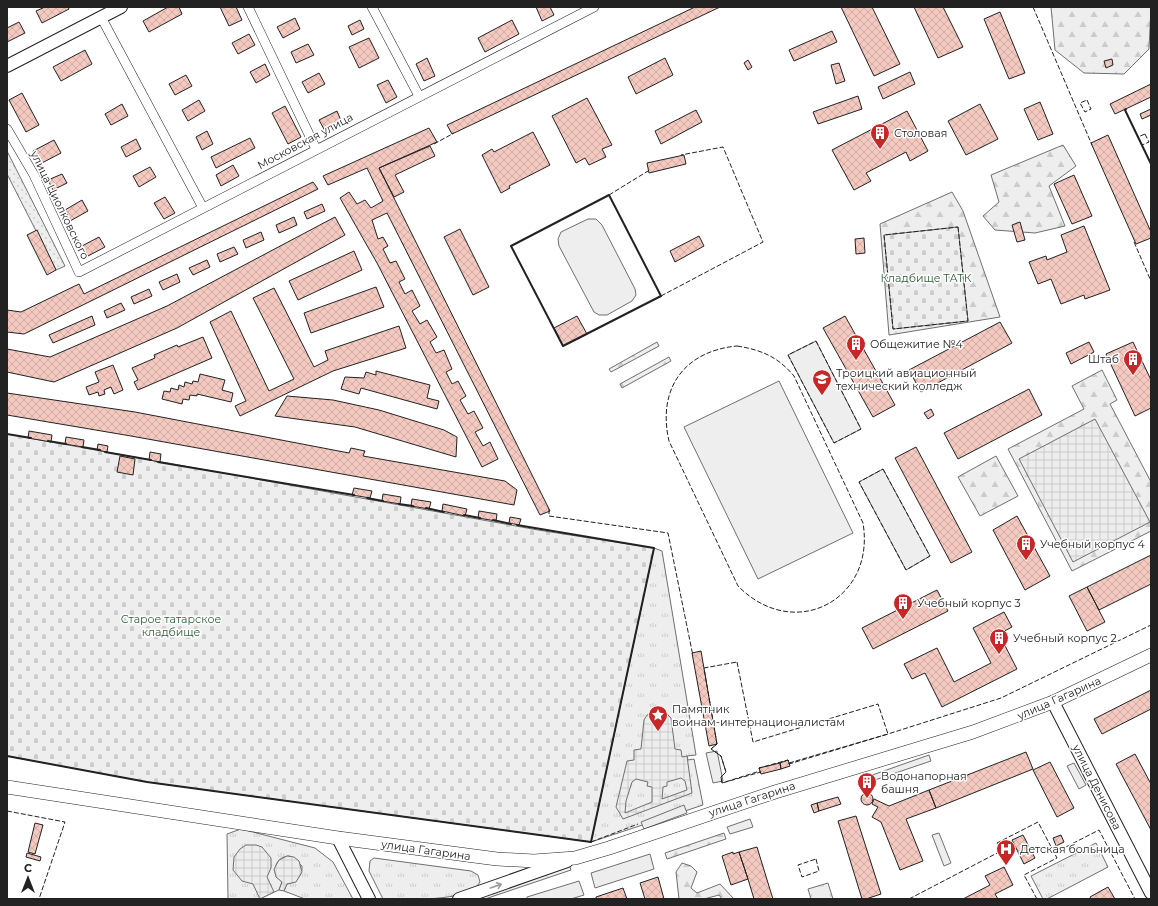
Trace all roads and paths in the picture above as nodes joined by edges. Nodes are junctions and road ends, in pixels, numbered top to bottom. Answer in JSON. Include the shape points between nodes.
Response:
{"nodes":[{"id":1,"x":121,"y":7,"type":"edge"},
{"id":2,"x":248,"y":7,"type":"edge"},
{"id":3,"x":372,"y":7,"type":"edge"},
{"id":4,"x":594,"y":7,"type":"edge"},
{"id":5,"x":101,"y":17,"type":"junction"},
{"id":6,"x":7,"y":66,"type":"edge"},
{"id":7,"x":419,"y":96,"type":"junction"},
{"id":8,"x":7,"y":129,"type":"edge"},
{"id":9,"x":316,"y":148,"type":"junction"},
{"id":10,"x":203,"y":208,"type":"junction"},
{"id":11,"x":79,"y":272,"type":"joint"},
{"id":12,"x":1151,"y":655,"type":"edge"},
{"id":13,"x":1053,"y":702,"type":"junction"},
{"id":14,"x":7,"y":787,"type":"edge"},
{"id":15,"x":338,"y":838,"type":"junction"},
{"id":16,"x":575,"y":858,"type":"junction"},
{"id":17,"x":1151,"y":893,"type":"edge"},
{"id":18,"x":369,"y":899,"type":"edge"},
{"id":19,"x":459,"y":899,"type":"edge"}],
"edges":[{"from":1,"to":5,"type":"street"},
{"from":2,"to":9,"type":"street"},
{"from":3,"to":7,"type":"street"},
{"from":4,"to":7,"type":"street","name":"Московская улица"},
{"from":5,"to":6,"type":"street"},
{"from":5,"to":10,"type":"street"},
{"from":7,"to":9,"type":"street","name":"Московская улица"},
{"from":8,"to":11,"type":"street","name":"улица Циолковского","via":[[34,175]]},
{"from":9,"to":10,"type":"street","name":"Московская улица"},
{"from":10,"to":11,"type":"street","name":"Московская улица"},
{"from":12,"to":13,"type":"main road","name":"улица Гагарина"},
{"from":13,"to":16,"type":"main road","name":"улица Гагарина","via":[[973,732],[775,792]]},
{"from":13,"to":17,"type":"street","name":"улица Денисова"},
{"from":14,"to":15,"type":"main road","name":"улица Гагарина"},
{"from":15,"to":16,"type":"main road","name":"улица Гагарина","via":[[497,859],[534,861]]},
{"from":15,"to":18,"type":"street"},
{"from":19,"to":16,"type":"street","one_way":true}]}
